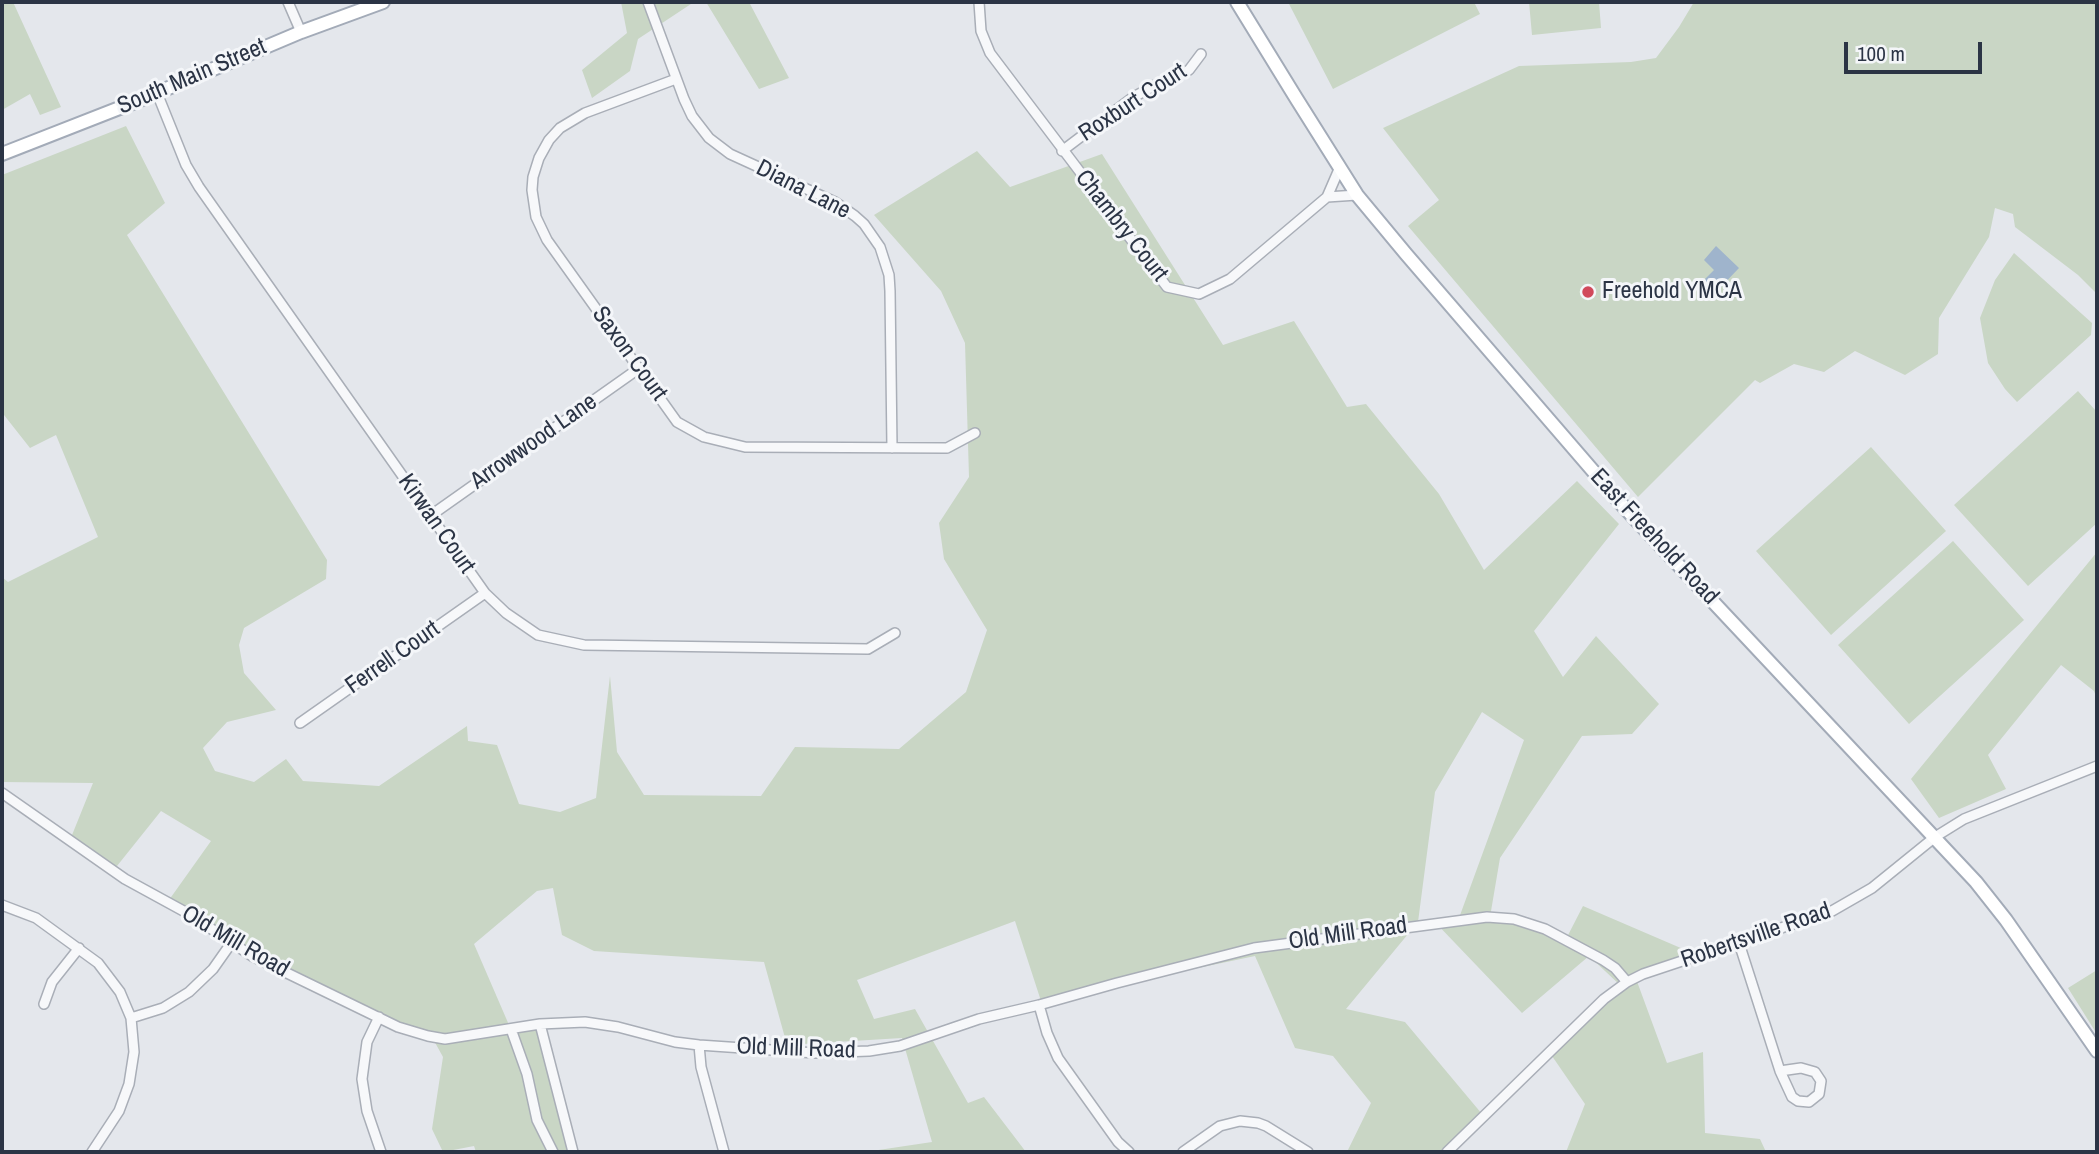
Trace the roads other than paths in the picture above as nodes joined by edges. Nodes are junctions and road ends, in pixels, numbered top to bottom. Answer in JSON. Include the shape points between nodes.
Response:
{"nodes":[{"id":1,"x":288,"y":2,"type":"edge"},
{"id":2,"x":383,"y":2,"type":"edge"},
{"id":3,"x":648,"y":2,"type":"edge"},
{"id":4,"x":979,"y":2,"type":"edge"},
{"id":5,"x":1237,"y":2,"type":"edge"},
{"id":6,"x":301,"y":32,"type":"junction"},
{"id":7,"x":1201,"y":54,"type":"dead end"},
{"id":8,"x":676,"y":79,"type":"junction"},
{"id":9,"x":157,"y":93,"type":"junction"},
{"id":10,"x":1062,"y":150,"type":"junction"},
{"id":11,"x":2,"y":154,"type":"edge"},
{"id":12,"x":1340,"y":167,"type":"junction"},
{"id":13,"x":1357,"y":195,"type":"junction"},
{"id":14,"x":1327,"y":197,"type":"junction"},
{"id":15,"x":638,"y":369,"type":"junction"},
{"id":16,"x":975,"y":433,"type":"dead end"},
{"id":17,"x":892,"y":449,"type":"junction"},
{"id":18,"x":430,"y":516,"type":"junction"},
{"id":19,"x":485,"y":593,"type":"junction"},
{"id":20,"x":895,"y":633,"type":"dead end"},
{"id":21,"x":300,"y":723,"type":"dead end"},
{"id":22,"x":2097,"y":766,"type":"edge"},
{"id":23,"x":2,"y":793,"type":"edge"},
{"id":24,"x":1935,"y":837,"type":"junction"},
{"id":25,"x":2,"y":905,"type":"edge"},
{"id":26,"x":232,"y":942,"type":"junction"},
{"id":27,"x":1739,"y":943,"type":"junction"},
{"id":28,"x":79,"y":947,"type":"junction"},
{"id":29,"x":1627,"y":982,"type":"junction"},
{"id":30,"x":44,"y":1004,"type":"dead end"},
{"id":31,"x":1039,"y":1005,"type":"junction"},
{"id":32,"x":379,"y":1017,"type":"junction"},
{"id":33,"x":131,"y":1018,"type":"junction"},
{"id":34,"x":540,"y":1024,"type":"junction"},
{"id":35,"x":511,"y":1029,"type":"junction"},
{"id":36,"x":699,"y":1045,"type":"junction"},
{"id":37,"x":2097,"y":1051,"type":"edge"},
{"id":38,"x":1780,"y":1071,"type":"junction"},
{"id":39,"x":92,"y":1152,"type":"edge"},
{"id":40,"x":381,"y":1152,"type":"edge"},
{"id":41,"x":553,"y":1152,"type":"edge"},
{"id":42,"x":573,"y":1152,"type":"edge"},
{"id":43,"x":724,"y":1152,"type":"edge"},
{"id":44,"x":1129,"y":1152,"type":"edge"},
{"id":45,"x":1183,"y":1152,"type":"edge"},
{"id":46,"x":1308,"y":1152,"type":"edge"},
{"id":47,"x":1447,"y":1152,"type":"edge"}],
"edges":[{"from":1,"to":6,"type":"street"},
{"from":2,"to":6,"type":"main road","name":"South Main Street"},
{"from":3,"to":8,"type":"street","name":"Diana Lane"},
{"from":4,"to":10,"type":"street","name":"Chambry Court","via":[[981,31],[990,54]]},
{"from":5,"to":12,"type":"main road","name":"East Freehold Road"},
{"from":6,"to":9,"type":"main road","name":"South Main Street"},
{"from":7,"to":10,"type":"street","name":"Roxburt Court","via":[[1189,69],[1132,98]]},
{"from":8,"to":15,"type":"street","name":"Saxon Court","via":[[567,123],[549,140],[533,177],[533,203],[541,229]]},
{"from":8,"to":17,"type":"street","name":"Diana Lane","via":[[692,116],[709,138],[835,202],[855,216],[880,247],[890,291]]},
{"from":9,"to":11,"type":"main road","name":"South Main Street"},
{"from":9,"to":18,"type":"street","name":"Kirwan Court","via":[[199,187]]},
{"from":10,"to":14,"type":"street","name":"Chambry Court","via":[[1167,287],[1199,294],[1230,279]]},
{"from":12,"to":13,"type":"main road","name":"East Freehold Road"},
{"from":12,"to":14,"type":"street","name":"Chambry Court"},
{"from":13,"to":14,"type":"street"},
{"from":13,"to":24,"type":"main road","name":"East Freehold Road","via":[[1625,508]]},
{"from":15,"to":17,"type":"street","name":"Saxon Court","via":[[677,422],[704,437],[745,447]]},
{"from":15,"to":18,"type":"street","name":"Arrowwood Lane"},
{"from":16,"to":17,"type":"street","name":"Saxon Court","via":[[947,448]]},
{"from":18,"to":19,"type":"street","name":"Kirwan Court"},
{"from":19,"to":20,"type":"street","name":"Kirwan Court","via":[[538,635],[584,645],[869,649]]},
{"from":19,"to":21,"type":"street","name":"Ferrell Court"},
{"from":22,"to":24,"type":"street","name":"Robertsville Road","via":[[1964,819]]},
{"from":23,"to":26,"type":"street","name":"Old Mill Road","via":[[125,879]]},
{"from":24,"to":27,"type":"street","name":"Robertsville Road","via":[[1848,903]]},
{"from":24,"to":37,"type":"main road","name":"East Freehold Road","via":[[2006,920]]},
{"from":25,"to":28,"type":"street","via":[[36,918]]},
{"from":26,"to":32,"type":"street","name":"Old Mill Road","via":[[281,971]]},
{"from":26,"to":33,"type":"street","via":[[189,992],[163,1008]]},
{"from":27,"to":29,"type":"street","name":"Robertsville Road"},
{"from":27,"to":38,"type":"street"},
{"from":28,"to":30,"type":"street","via":[[51,982]]},
{"from":28,"to":33,"type":"street","via":[[110,976]]},
{"from":29,"to":31,"type":"street","name":"Old Mill Road","via":[[1603,960],[1545,929],[1514,919],[1487,917],[1254,948]]},
{"from":29,"to":47,"type":"street","name":"Robertsville Road"},
{"from":31,"to":36,"type":"street","name":"Old Mill Road","via":[[869,1051],[815,1053]]},
{"from":31,"to":44,"type":"street","via":[[1058,1058]]},
{"from":32,"to":35,"type":"street","name":"Old Mill Road","via":[[409,1031],[445,1039]]},
{"from":32,"to":40,"type":"street","via":[[368,1042],[362,1079]]},
{"from":33,"to":39,"type":"street","via":[[134,1052],[130,1084],[119,1111]]},
{"from":34,"to":35,"type":"street","name":"Old Mill Road"},
{"from":34,"to":36,"type":"street","name":"Old Mill Road","via":[[598,1023]]},
{"from":34,"to":42,"type":"street"},
{"from":35,"to":41,"type":"street","via":[[537,1120]]},
{"from":36,"to":43,"type":"street"},
{"from":38,"to":38,"type":"street","via":[[1815,1072],[1821,1081],[1819,1094],[1809,1102],[1798,1101],[1787,1090]]},
{"from":45,"to":46,"type":"street","via":[[1220,1126],[1240,1121],[1266,1126]]}]}
